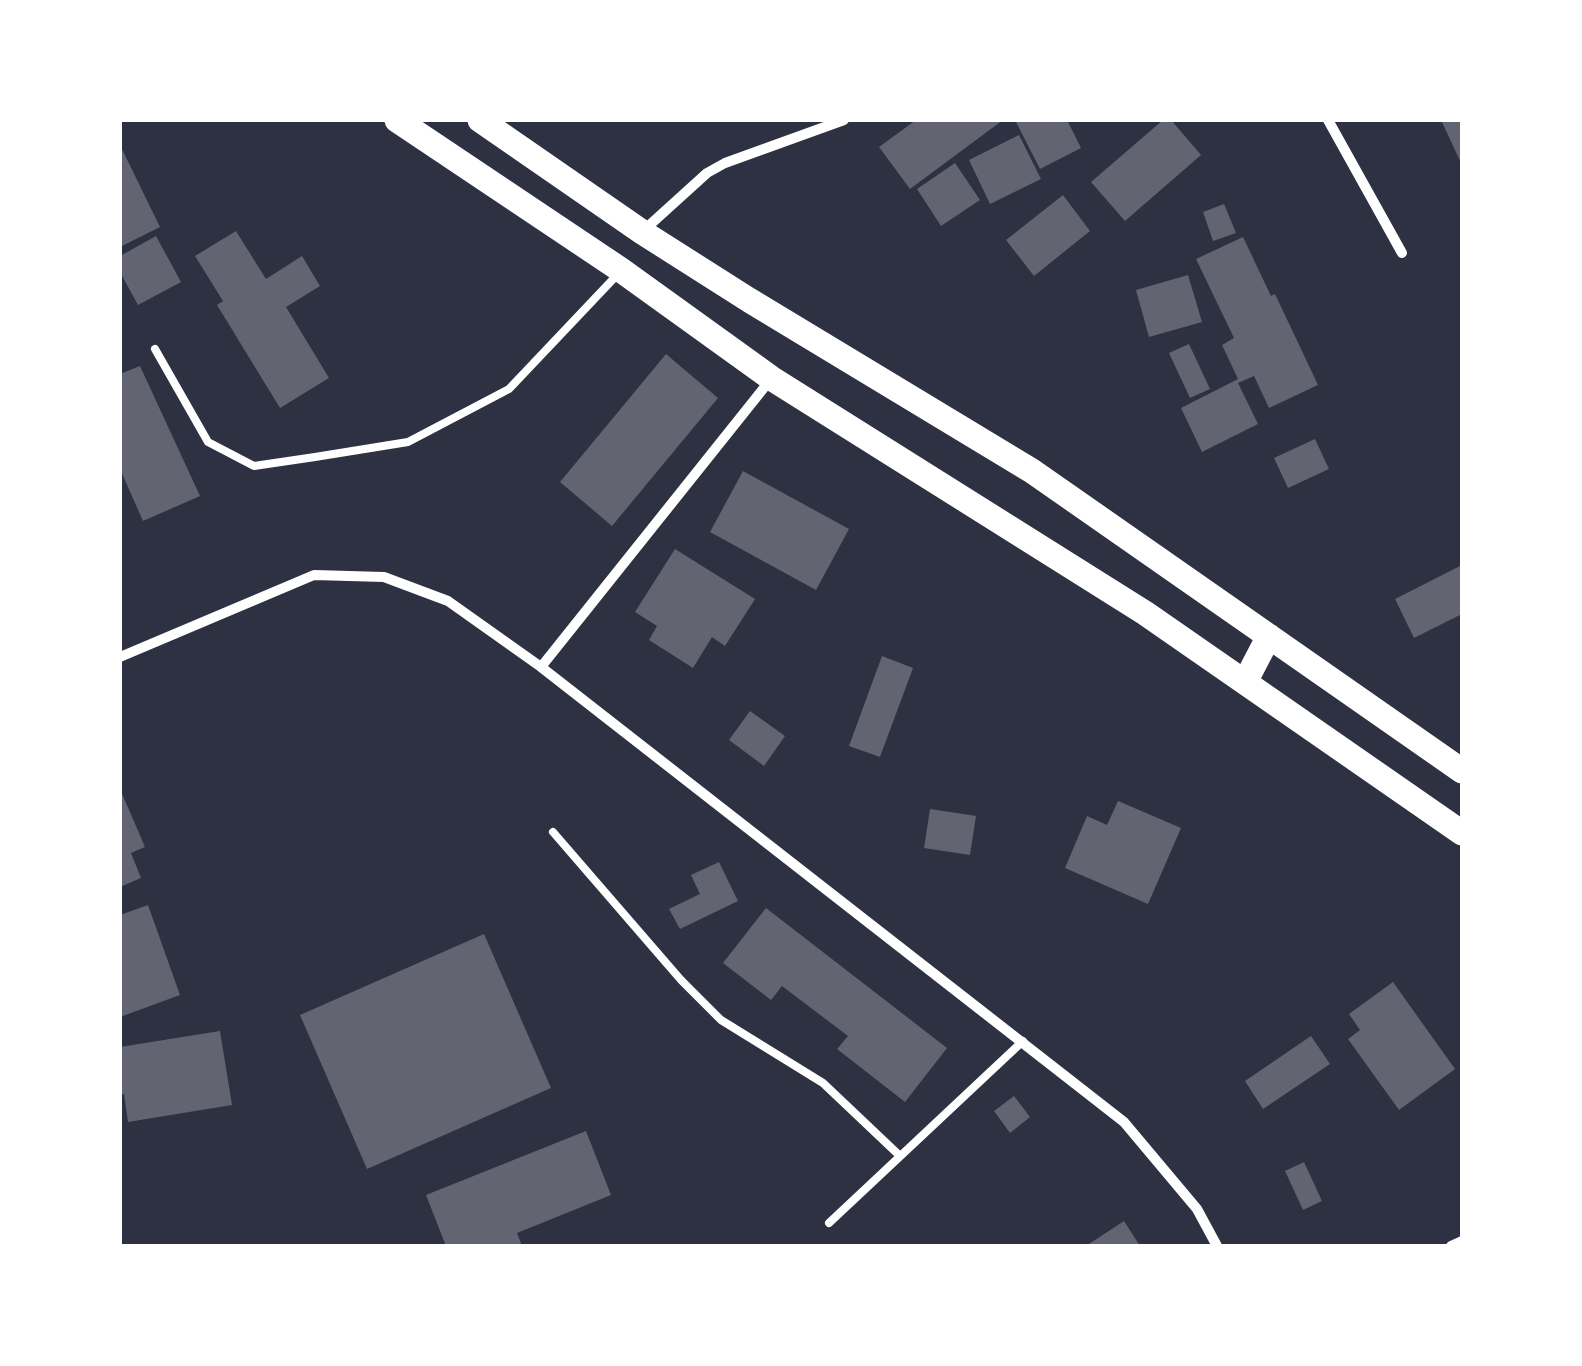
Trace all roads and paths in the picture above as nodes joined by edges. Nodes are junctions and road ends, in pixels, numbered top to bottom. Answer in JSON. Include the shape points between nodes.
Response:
{"nodes":[{"id":1,"x":397,"y":120,"type":"edge"},
{"id":2,"x":480,"y":120,"type":"edge"},
{"id":3,"x":844,"y":120,"type":"edge"},
{"id":4,"x":1328,"y":120,"type":"edge"},
{"id":5,"x":642,"y":232,"type":"junction"},
{"id":6,"x":1402,"y":253,"type":"dead end"},
{"id":7,"x":621,"y":270,"type":"junction"},
{"id":8,"x":155,"y":349,"type":"dead end"},
{"id":9,"x":771,"y":378,"type":"junction"},
{"id":10,"x":1268,"y":636,"type":"junction"},
{"id":11,"x":120,"y":657,"type":"edge"},
{"id":12,"x":540,"y":667,"type":"junction"},
{"id":13,"x":1244,"y":682,"type":"junction"},
{"id":14,"x":1462,"y":771,"type":"edge"},
{"id":15,"x":554,"y":832,"type":"dead end"},
{"id":16,"x":1462,"y":833,"type":"edge"},
{"id":17,"x":1022,"y":1041,"type":"junction"},
{"id":18,"x":900,"y":1156,"type":"junction"},
{"id":19,"x":829,"y":1223,"type":"dead end"},
{"id":20,"x":1462,"y":1241,"type":"edge"},
{"id":21,"x":1217,"y":1246,"type":"edge"},
{"id":22,"x":1451,"y":1246,"type":"edge"}],
"edges":[{"from":1,"to":7,"type":"main road"},
{"from":2,"to":5,"type":"main road"},
{"from":3,"to":5,"type":"street","via":[[716,168]]},
{"from":4,"to":6,"type":"street"},
{"from":5,"to":10,"type":"main road","via":[[1032,471]]},
{"from":7,"to":8,"type":"lane","via":[[509,389],[408,442],[254,466],[208,442]]},
{"from":7,"to":9,"type":"main road"},
{"from":9,"to":12,"type":"street"},
{"from":9,"to":13,"type":"main road","via":[[1145,612]]},
{"from":10,"to":13,"type":"main road"},
{"from":10,"to":14,"type":"main road"},
{"from":11,"to":12,"type":"street","via":[[314,575],[384,577],[448,601]]},
{"from":12,"to":17,"type":"street"},
{"from":13,"to":16,"type":"main road"},
{"from":15,"to":18,"type":"lane","via":[[721,1020],[822,1083]]},
{"from":17,"to":18,"type":"lane"},
{"from":17,"to":21,"type":"street","via":[[1124,1122],[1197,1209]]},
{"from":18,"to":19,"type":"lane"},
{"from":20,"to":22,"type":"street"}]}
